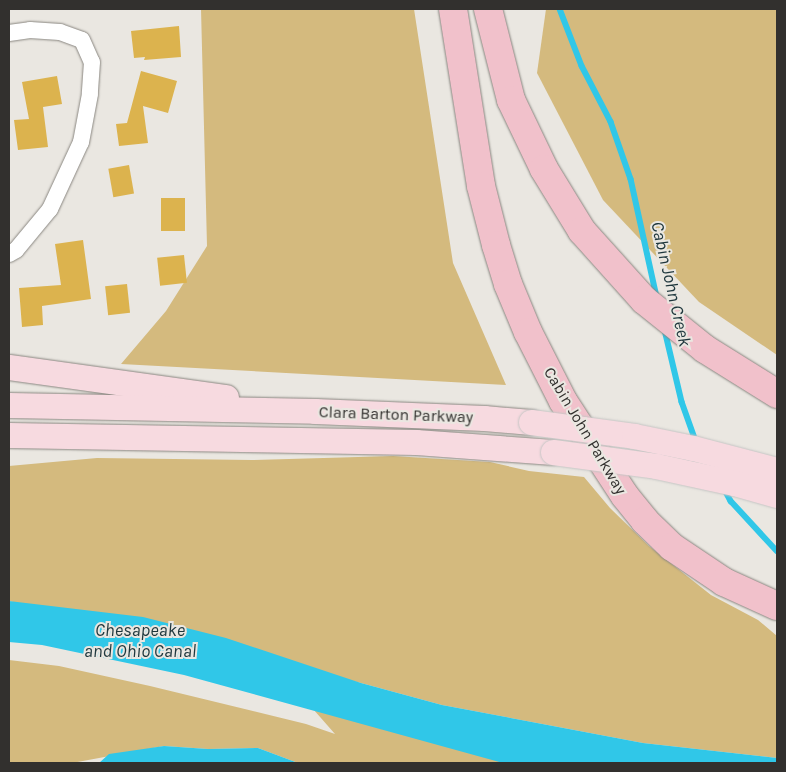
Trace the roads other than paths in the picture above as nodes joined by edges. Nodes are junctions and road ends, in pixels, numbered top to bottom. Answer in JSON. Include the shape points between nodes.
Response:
{"nodes":[{"id":1,"x":453,"y":9,"type":"edge"},
{"id":2,"x":488,"y":9,"type":"edge"},
{"id":3,"x":9,"y":33,"type":"edge"},
{"id":4,"x":9,"y":254,"type":"edge"},
{"id":5,"x":9,"y":367,"type":"edge"},
{"id":6,"x":771,"y":390,"type":"edge"},
{"id":7,"x":9,"y":405,"type":"edge"},
{"id":8,"x":315,"y":411,"type":"junction"},
{"id":9,"x":9,"y":435,"type":"edge"},
{"id":10,"x":114,"y":438,"type":"junction"},
{"id":11,"x":9,"y":450,"type":"edge"},
{"id":12,"x":777,"y":470,"type":"edge"},
{"id":13,"x":777,"y":495,"type":"edge"},
{"id":14,"x":777,"y":606,"type":"edge"}],
"edges":[{"from":1,"to":14,"type":"highway","name":"Cabin John Parkway","via":[[481,186],[508,284],[528,332],[564,401],[625,496],[672,547],[724,582]]},
{"from":2,"to":6,"type":"highway","via":[[511,100],[544,169],[582,231],[644,300],[705,349]]},
{"from":3,"to":4,"type":"street","via":[[30,30],[60,32],[82,40],[92,62],[81,142],[50,209]]},
{"from":5,"to":8,"type":"main road"},
{"from":7,"to":8,"type":"main road","name":"Clara Barton Parkway"},
{"from":8,"to":12,"type":"main road","name":"Clara Barton Parkway","bridge":true,"via":[[531,422],[642,438]]},
{"from":9,"to":10,"type":"main road","name":"Clara Barton Parkway"},
{"from":10,"to":11,"type":"main road"},
{"from":10,"to":13,"type":"main road","name":"Clara Barton Parkway","bridge":true,"via":[[416,442],[553,452],[656,466]]}]}
